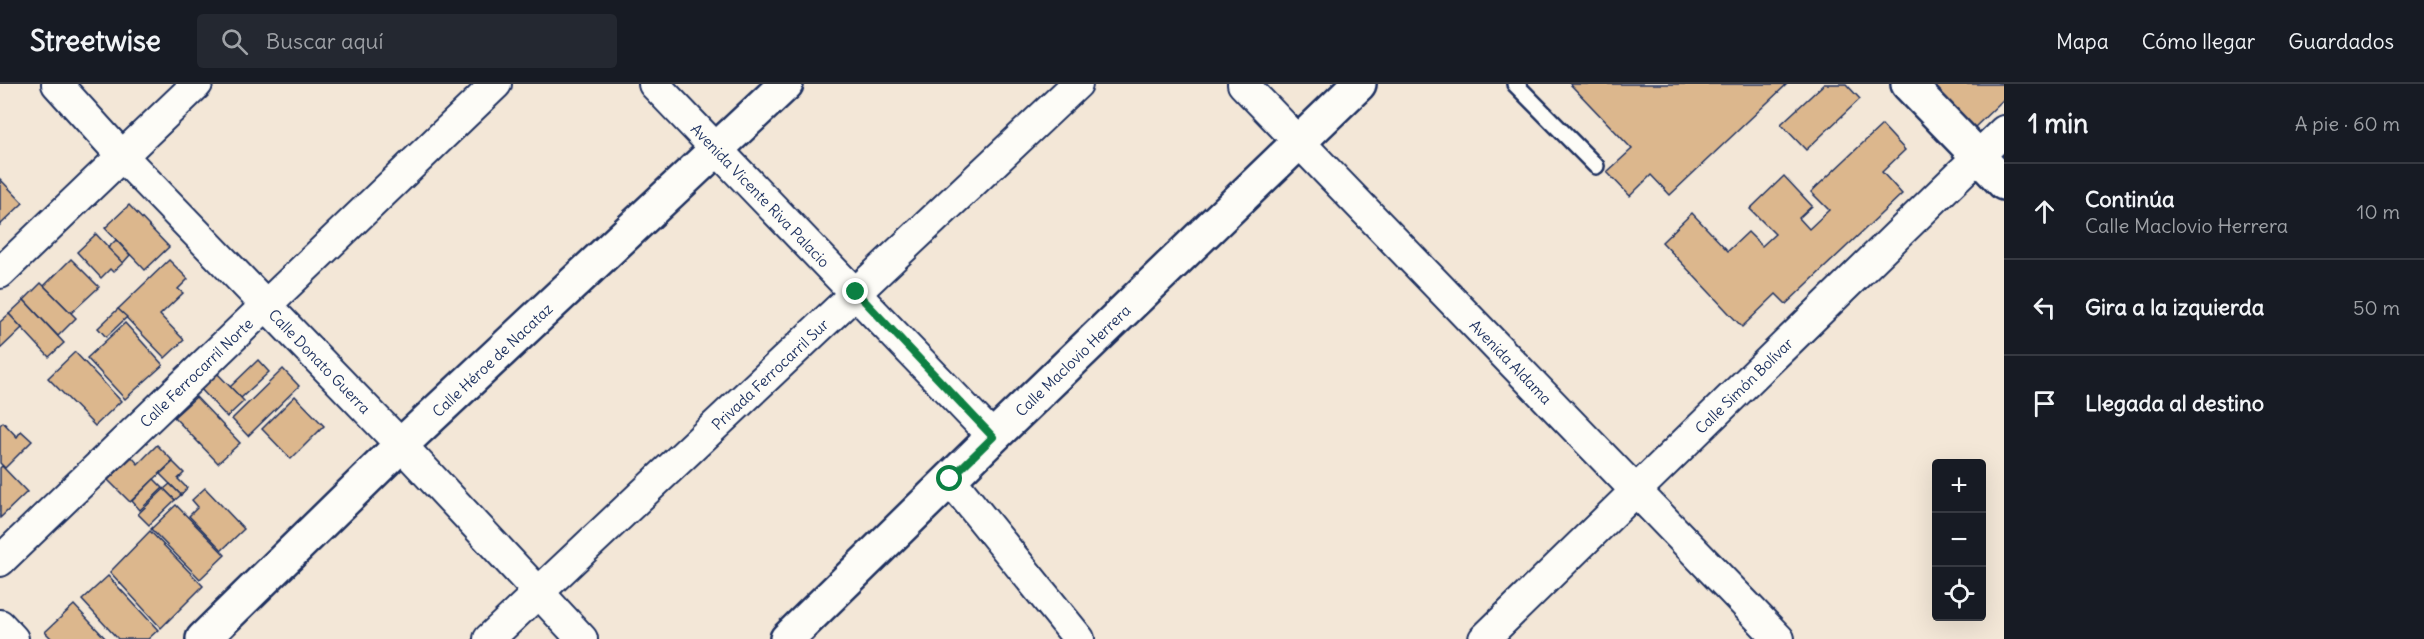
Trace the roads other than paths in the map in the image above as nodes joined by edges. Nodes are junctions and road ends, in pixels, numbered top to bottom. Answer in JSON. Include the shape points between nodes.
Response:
{"nodes":[{"id":1,"x":57,"y":84,"type":"edge"},
{"id":2,"x":197,"y":84,"type":"edge"},
{"id":3,"x":496,"y":84,"type":"edge"},
{"id":4,"x":654,"y":84,"type":"edge"},
{"id":5,"x":786,"y":84,"type":"edge"},
{"id":6,"x":1077,"y":84,"type":"edge"},
{"id":7,"x":1243,"y":84,"type":"edge"},
{"id":8,"x":1359,"y":84,"type":"edge"},
{"id":9,"x":1515,"y":84,"type":"edge"},
{"id":10,"x":1908,"y":84,"type":"edge"},
{"id":11,"x":2004,"y":131,"type":"edge"},
{"id":12,"x":1299,"y":142,"type":"junction"},
{"id":13,"x":717,"y":150,"type":"junction"},
{"id":14,"x":122,"y":156,"type":"junction"},
{"id":15,"x":1978,"y":156,"type":"junction"},
{"id":16,"x":1596,"y":166,"type":"dead end"},
{"id":17,"x":2004,"y":183,"type":"edge"},
{"id":18,"x":0,"y":273,"type":"edge"},
{"id":19,"x":856,"y":292,"type":"junction"},
{"id":20,"x":265,"y":307,"type":"junction"},
{"id":21,"x":993,"y":437,"type":"junction"},
{"id":22,"x":401,"y":445,"type":"junction"},
{"id":23,"x":950,"y":479,"type":"junction"},
{"id":24,"x":1638,"y":490,"type":"junction"},
{"id":25,"x":0,"y":561,"type":"edge"},
{"id":26,"x":537,"y":592,"type":"junction"},
{"id":27,"x":0,"y":625,"type":"edge"},
{"id":28,"x":13,"y":639,"type":"edge"},
{"id":29,"x":203,"y":639,"type":"edge"},
{"id":30,"x":489,"y":639,"type":"edge"},
{"id":31,"x":582,"y":639,"type":"edge"},
{"id":32,"x":787,"y":639,"type":"edge"},
{"id":33,"x":1078,"y":639,"type":"edge"},
{"id":34,"x":1484,"y":639,"type":"edge"},
{"id":35,"x":1779,"y":639,"type":"edge"}],
"edges":[{"from":1,"to":14,"type":"street","name":"Calle Donato Guerra"},
{"from":2,"to":14,"type":"street"},
{"from":3,"to":20,"type":"street","name":"Calle Ferrocarril Norte"},
{"from":4,"to":13,"type":"street","name":"Avenida Vicente Riva Palacio"},
{"from":5,"to":13,"type":"street","name":"Calle Héroe de Nacataz"},
{"from":6,"to":19,"type":"street","name":"Privada Ferrocarril Sur"},
{"from":7,"to":12,"type":"street","name":"Avenida Aldama"},
{"from":8,"to":12,"type":"street","name":"Calle Maclovio Herrera"},
{"from":9,"to":16,"type":"lane"},
{"from":10,"to":15,"type":"street"},
{"from":11,"to":15,"type":"street","name":"Calle Simón Bolívar"},
{"from":12,"to":21,"type":"street","name":"Calle Maclovio Herrera"},
{"from":12,"to":24,"type":"street","name":"Avenida Aldama"},
{"from":13,"to":19,"type":"street","name":"Avenida Vicente Riva Palacio"},
{"from":13,"to":22,"type":"street","name":"Calle Héroe de Nacataz"},
{"from":14,"to":18,"type":"street"},
{"from":14,"to":20,"type":"street","name":"Calle Donato Guerra"},
{"from":15,"to":17,"type":"street"},
{"from":15,"to":24,"type":"street","name":"Calle Simón Bolívar"},
{"from":19,"to":21,"type":"street","name":"Avenida Vicente Riva Palacio"},
{"from":19,"to":26,"type":"street","name":"Privada Ferrocarril Sur"},
{"from":20,"to":22,"type":"street","name":"Calle Donato Guerra"},
{"from":20,"to":25,"type":"street","name":"Calle Ferrocarril Norte"},
{"from":21,"to":23,"type":"street","name":"Calle Maclovio Herrera"},
{"from":22,"to":26,"type":"street","name":"Calle Donato Guerra"},
{"from":22,"to":29,"type":"street","name":"Calle Héroe de Nacataz"},
{"from":23,"to":32,"type":"street","name":"Calle Maclovio Herrera"},
{"from":23,"to":33,"type":"street"},
{"from":24,"to":34,"type":"street","name":"Calle Simón Bolívar"},
{"from":24,"to":35,"type":"street","name":"Avenida Aldama"},
{"from":26,"to":30,"type":"street","name":"Privada Ferrocarril Sur"},
{"from":26,"to":31,"type":"street","name":"Calle Donato Guerra"},
{"from":27,"to":28,"type":"street"}]}
